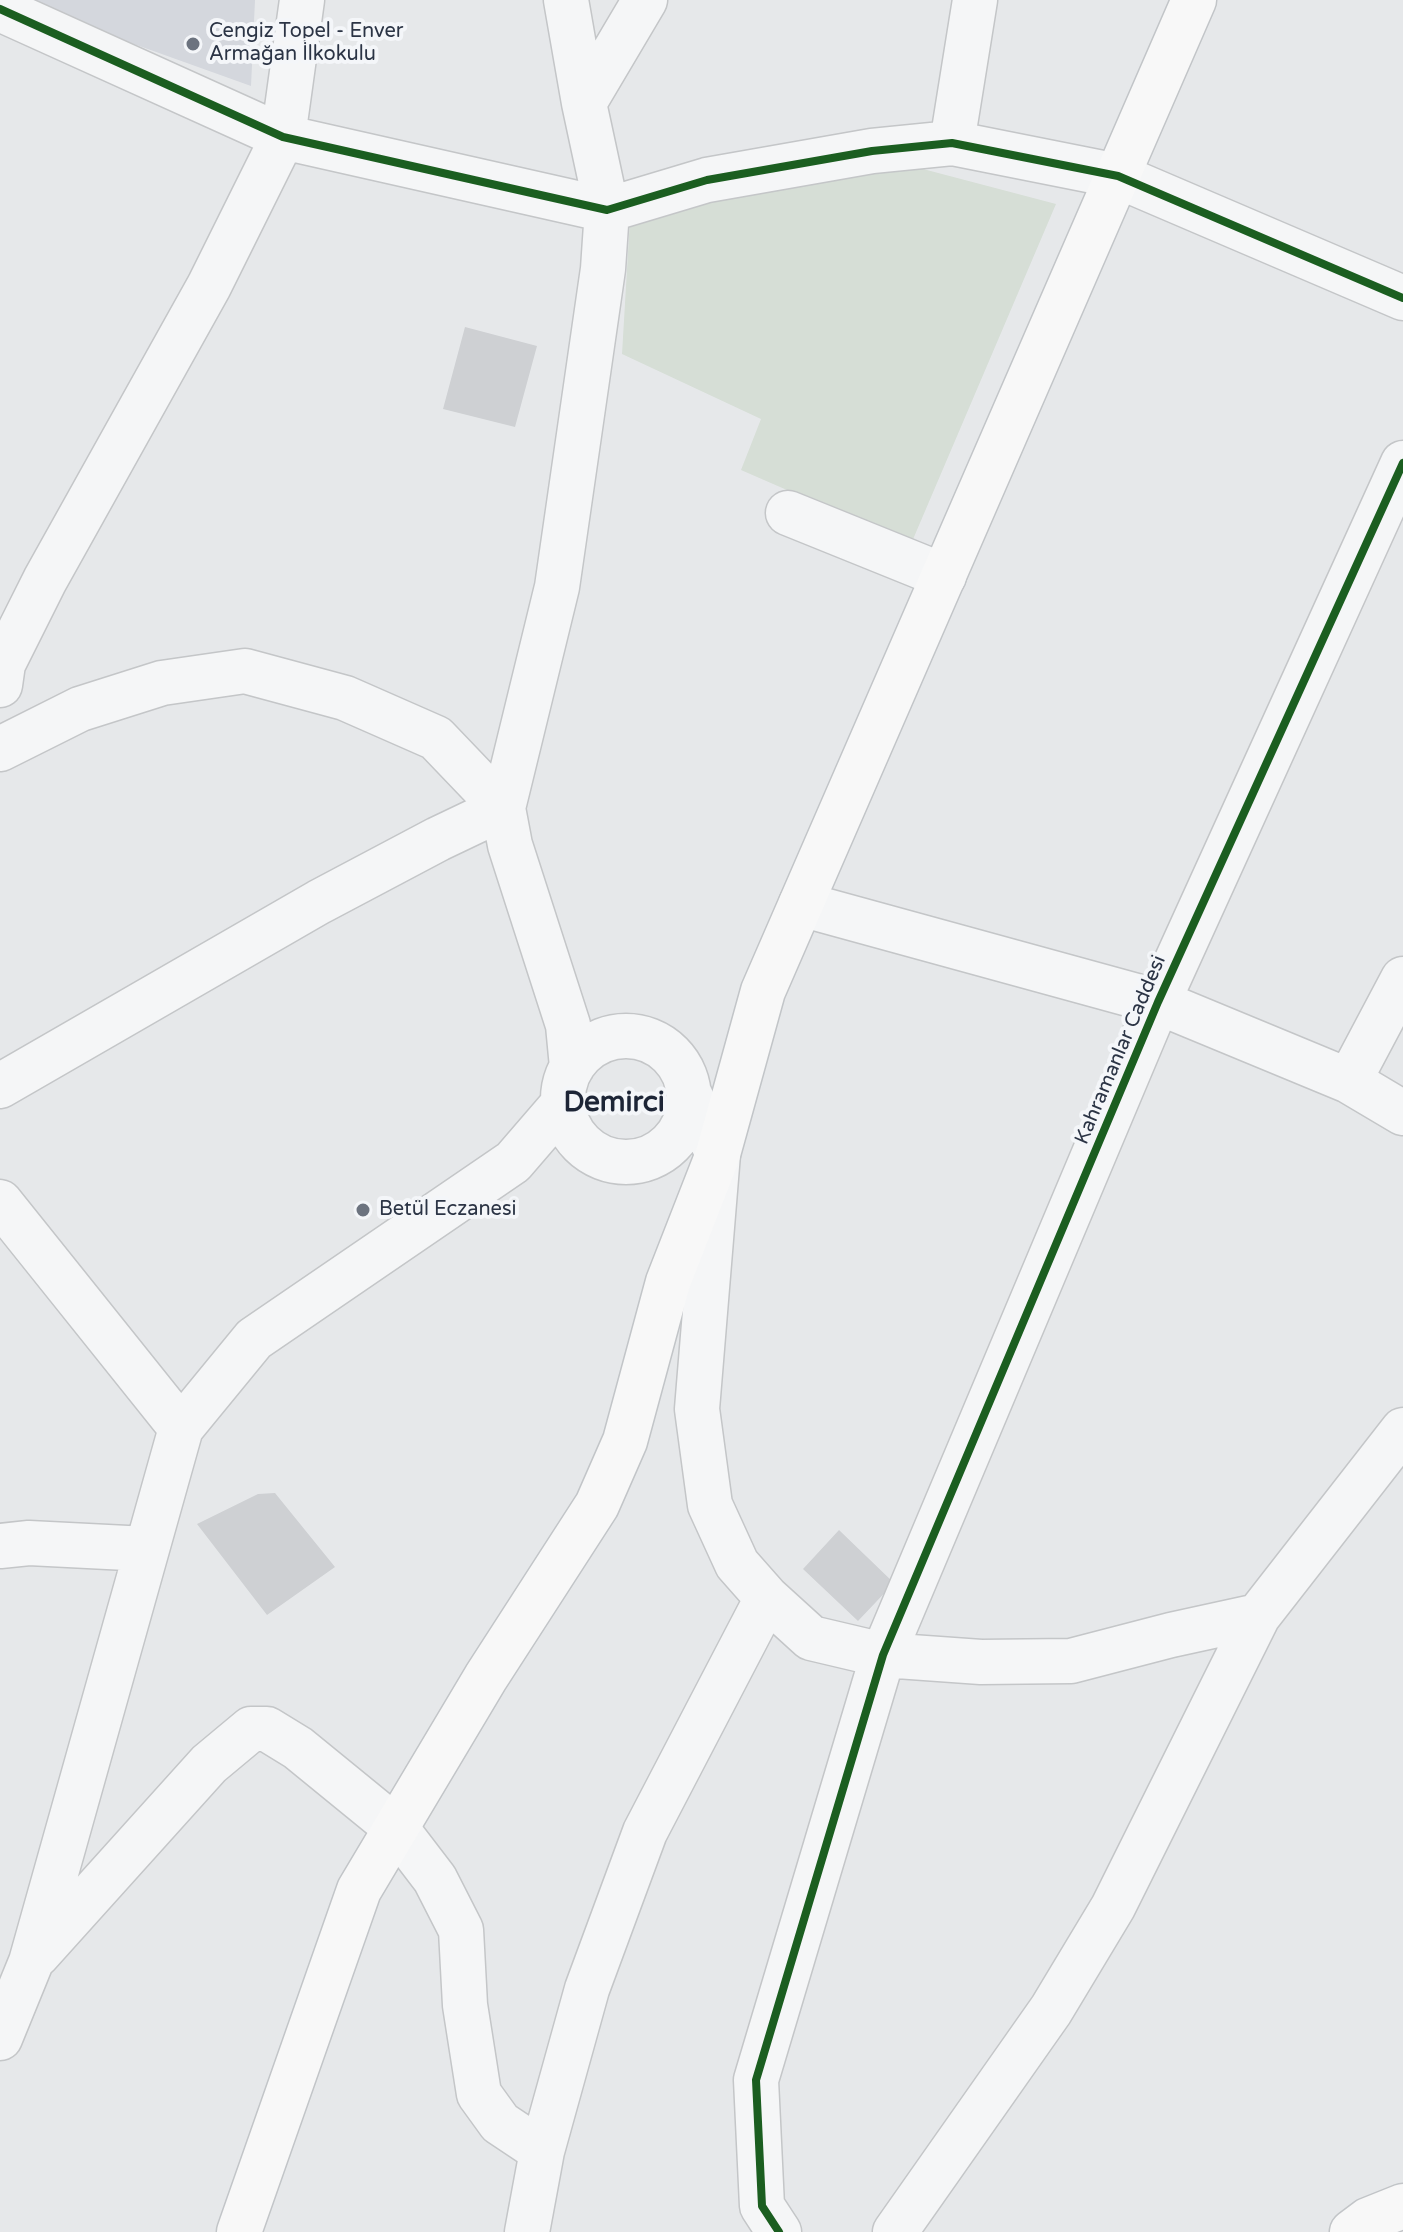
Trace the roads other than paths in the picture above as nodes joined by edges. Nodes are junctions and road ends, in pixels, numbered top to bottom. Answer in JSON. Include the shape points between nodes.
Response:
{"nodes":[{"id":1,"x":302,"y":0,"type":"edge"},
{"id":2,"x":566,"y":0,"type":"edge"},
{"id":3,"x":645,"y":0,"type":"edge"},
{"id":4,"x":975,"y":0,"type":"edge"},
{"id":5,"x":1194,"y":0,"type":"edge"},
{"id":6,"x":0,"y":9,"type":"edge"},
{"id":7,"x":584,"y":103,"type":"junction"},
{"id":8,"x":283,"y":137,"type":"junction"},
{"id":9,"x":952,"y":143,"type":"junction"},
{"id":10,"x":1118,"y":176,"type":"junction"},
{"id":11,"x":607,"y":210,"type":"junction"},
{"id":12,"x":1403,"y":298,"type":"edge"},
{"id":13,"x":1403,"y":463,"type":"edge"},
{"id":14,"x":788,"y":513,"type":"dead end"},
{"id":15,"x":944,"y":576,"type":"junction"},
{"id":16,"x":1,"y":671,"type":"edge"},
{"id":17,"x":0,"y":749,"type":"edge"},
{"id":18,"x":503,"y":808,"type":"junction"},
{"id":19,"x":801,"y":904,"type":"junction"},
{"id":20,"x":548,"y":955,"type":"junction"},
{"id":21,"x":1403,"y":979,"type":"edge"},
{"id":22,"x":1158,"y":1002,"type":"junction"},
{"id":23,"x":620,"y":1036,"type":"junction"},
{"id":24,"x":1349,"y":1081,"type":"junction"},
{"id":25,"x":567,"y":1085,"type":"junction"},
{"id":26,"x":0,"y":1086,"type":"edge"},
{"id":27,"x":689,"y":1093,"type":"junction"},
{"id":28,"x":1403,"y":1113,"type":"edge"},
{"id":29,"x":718,"y":1154,"type":"junction"},
{"id":30,"x":0,"y":1202,"type":"edge"},
{"id":31,"x":181,"y":1428,"type":"junction"},
{"id":32,"x":1403,"y":1430,"type":"edge"},
{"id":33,"x":0,"y":1546,"type":"edge"},
{"id":34,"x":147,"y":1549,"type":"junction"},
{"id":35,"x":767,"y":1598,"type":"junction"},
{"id":36,"x":1258,"y":1616,"type":"junction"},
{"id":37,"x":883,"y":1655,"type":"junction"},
{"id":38,"x":396,"y":1828,"type":"junction"},
{"id":39,"x":15,"y":1972,"type":"edge"},
{"id":40,"x":0,"y":2038,"type":"edge"},
{"id":41,"x":542,"y":2151,"type":"junction"},
{"id":42,"x":1403,"y":2206,"type":"edge"},
{"id":43,"x":239,"y":2232,"type":"edge"},
{"id":44,"x":527,"y":2232,"type":"edge"},
{"id":45,"x":779,"y":2232,"type":"edge"},
{"id":46,"x":895,"y":2232,"type":"edge"},
{"id":47,"x":1352,"y":2232,"type":"edge"}],
"edges":[{"from":1,"to":8,"type":"street"},
{"from":2,"to":7,"type":"street"},
{"from":3,"to":7,"type":"street"},
{"from":4,"to":9,"type":"street"},
{"from":5,"to":10,"type":"main road"},
{"from":6,"to":8,"type":"street"},
{"from":7,"to":11,"type":"street"},
{"from":8,"to":11,"type":"street"},
{"from":8,"to":16,"type":"street","via":[[209,286],[45,580]]},
{"from":9,"to":10,"type":"street"},
{"from":9,"to":11,"type":"street","via":[[872,151],[707,180]]},
{"from":10,"to":12,"type":"street"},
{"from":10,"to":15,"type":"main road"},
{"from":11,"to":18,"type":"street","via":[[557,587]]},
{"from":13,"to":22,"type":"street","name":"Kahramanlar Caddesi"},
{"from":14,"to":15,"type":"street"},
{"from":15,"to":19,"type":"main road"},
{"from":17,"to":18,"type":"street","via":[[80,709],[162,683],[245,671],[345,698],[436,738]]},
{"from":18,"to":20,"type":"street","via":[[510,845]]},
{"from":18,"to":26,"type":"street","via":[[319,902]]},
{"from":19,"to":22,"type":"street"},
{"from":19,"to":29,"type":"main road","via":[[763,991]]},
{"from":20,"to":23,"type":"street"},
{"from":20,"to":25,"type":"street","via":[[568,1025]]},
{"from":21,"to":24,"type":"street"},
{"from":22,"to":24,"type":"street"},
{"from":22,"to":37,"type":"street","name":"Kahramanlar Caddesi"},
{"from":23,"to":25,"type":"street","via":[[585,1051]]},
{"from":23,"to":27,"type":"street","via":[[640,1037],[674,1057]]},
{"from":24,"to":28,"type":"street"},
{"from":25,"to":27,"type":"street","via":[[568,1124],[578,1141],[612,1161],[651,1158],[668,1146],[681,1131]]},
{"from":25,"to":31,"type":"street","via":[[513,1162],[254,1339]]},
{"from":27,"to":29,"type":"street"},
{"from":29,"to":35,"type":"street","via":[[697,1409],[710,1505],[737,1564]]},
{"from":29,"to":38,"type":"main road","via":[[668,1282],[625,1441],[597,1505]]},
{"from":30,"to":31,"type":"street"},
{"from":31,"to":34,"type":"street"},
{"from":32,"to":36,"type":"street"},
{"from":33,"to":34,"type":"street"},
{"from":34,"to":39,"type":"street"},
{"from":35,"to":37,"type":"street","via":[[811,1638]]},
{"from":35,"to":41,"type":"street","via":[[645,1832],[587,1989]]},
{"from":36,"to":37,"type":"street","via":[[1071,1661]]},
{"from":36,"to":46,"type":"street","via":[[1113,1907],[1051,2010]]},
{"from":37,"to":45,"type":"street","name":"Kahramanlar Caddesi","via":[[756,2080],[762,2206]]},
{"from":38,"to":39,"type":"street","via":[[298,1748],[267,1729],[251,1729],[209,1764]]},
{"from":38,"to":41,"type":"street","via":[[435,1879],[461,1930],[465,2005],[479,2094],[500,2123]]},
{"from":38,"to":43,"type":"main road","via":[[359,1890]]},
{"from":39,"to":40,"type":"street"},
{"from":41,"to":44,"type":"street"},
{"from":42,"to":47,"type":"main road"}]}
